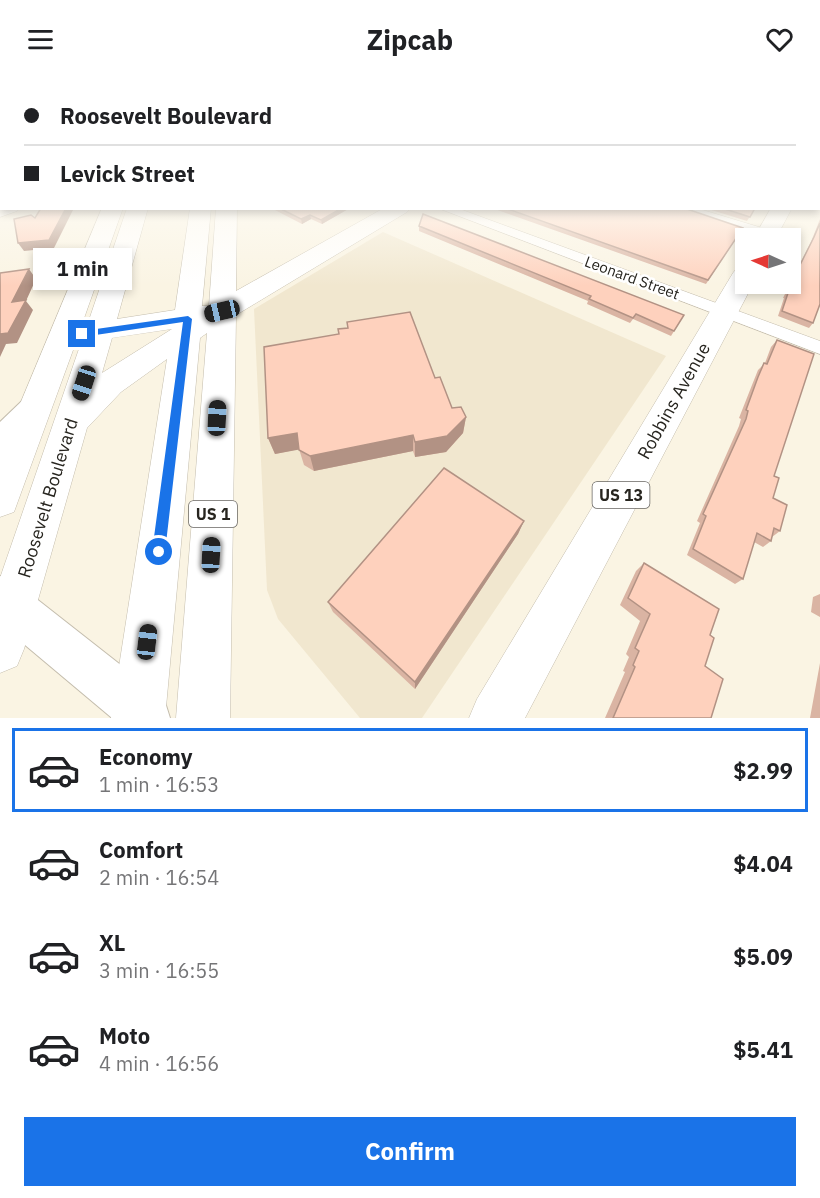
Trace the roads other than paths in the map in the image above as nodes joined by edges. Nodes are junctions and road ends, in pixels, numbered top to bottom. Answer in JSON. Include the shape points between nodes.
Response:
{"nodes":[{"id":1,"x":106,"y":226,"type":"edge"},
{"id":2,"x":132,"y":226,"type":"edge"},
{"id":3,"x":201,"y":226,"type":"edge"},
{"id":4,"x":222,"y":226,"type":"edge"},
{"id":5,"x":368,"y":226,"type":"edge"},
{"id":6,"x":492,"y":226,"type":"edge"},
{"id":7,"x":735,"y":292,"type":"edge"},
{"id":8,"x":723,"y":312,"type":"junction"},
{"id":9,"x":198,"y":322,"type":"junction"},
{"id":10,"x":100,"y":331,"type":"junction"},
{"id":11,"x":63,"y":336,"type":"junction"},
{"id":12,"x":820,"y":348,"type":"edge"},
{"id":13,"x":37,"y":403,"type":"junction"},
{"id":14,"x":71,"y":423,"type":"junction"},
{"id":15,"x":0,"y":440,"type":"edge"},
{"id":16,"x":0,"y":499,"type":"edge"},
{"id":17,"x":4,"y":618,"type":"edge"},
{"id":18,"x":142,"y":715,"type":"edge"},
{"id":19,"x":203,"y":718,"type":"edge"},
{"id":20,"x":496,"y":718,"type":"edge"}],
"edges":[{"from":1,"to":11,"type":"highway"},
{"from":2,"to":10,"type":"highway","name":"Roosevelt Boulevard"},
{"from":3,"to":9,"type":"highway","number":"US 1"},
{"from":4,"to":9,"type":"highway","number":"US 1"},
{"from":5,"to":9,"type":"highway"},
{"from":6,"to":8,"type":"street","name":"Leonard Street"},
{"from":7,"to":8,"type":"highway","name":"Robbins Avenue","number":"US 13"},
{"from":8,"to":12,"type":"street","name":"Leonard Street"},
{"from":8,"to":20,"type":"highway","name":"Robbins Avenue","number":"US 13"},
{"from":9,"to":10,"type":"highway"},
{"from":9,"to":14,"type":"highway","via":[[128,371]]},
{"from":9,"to":18,"type":"highway","number":"US 1"},
{"from":9,"to":19,"type":"highway","number":"US 1"},
{"from":10,"to":11,"type":"highway"},
{"from":10,"to":14,"type":"highway","name":"Roosevelt Boulevard"},
{"from":11,"to":13,"type":"highway"},
{"from":13,"to":15,"type":"main road","via":[[21,424]]},
{"from":13,"to":16,"type":"highway"},
{"from":14,"to":17,"type":"highway","name":"Roosevelt Boulevard"},
{"from":17,"to":18,"type":"main road"}]}
